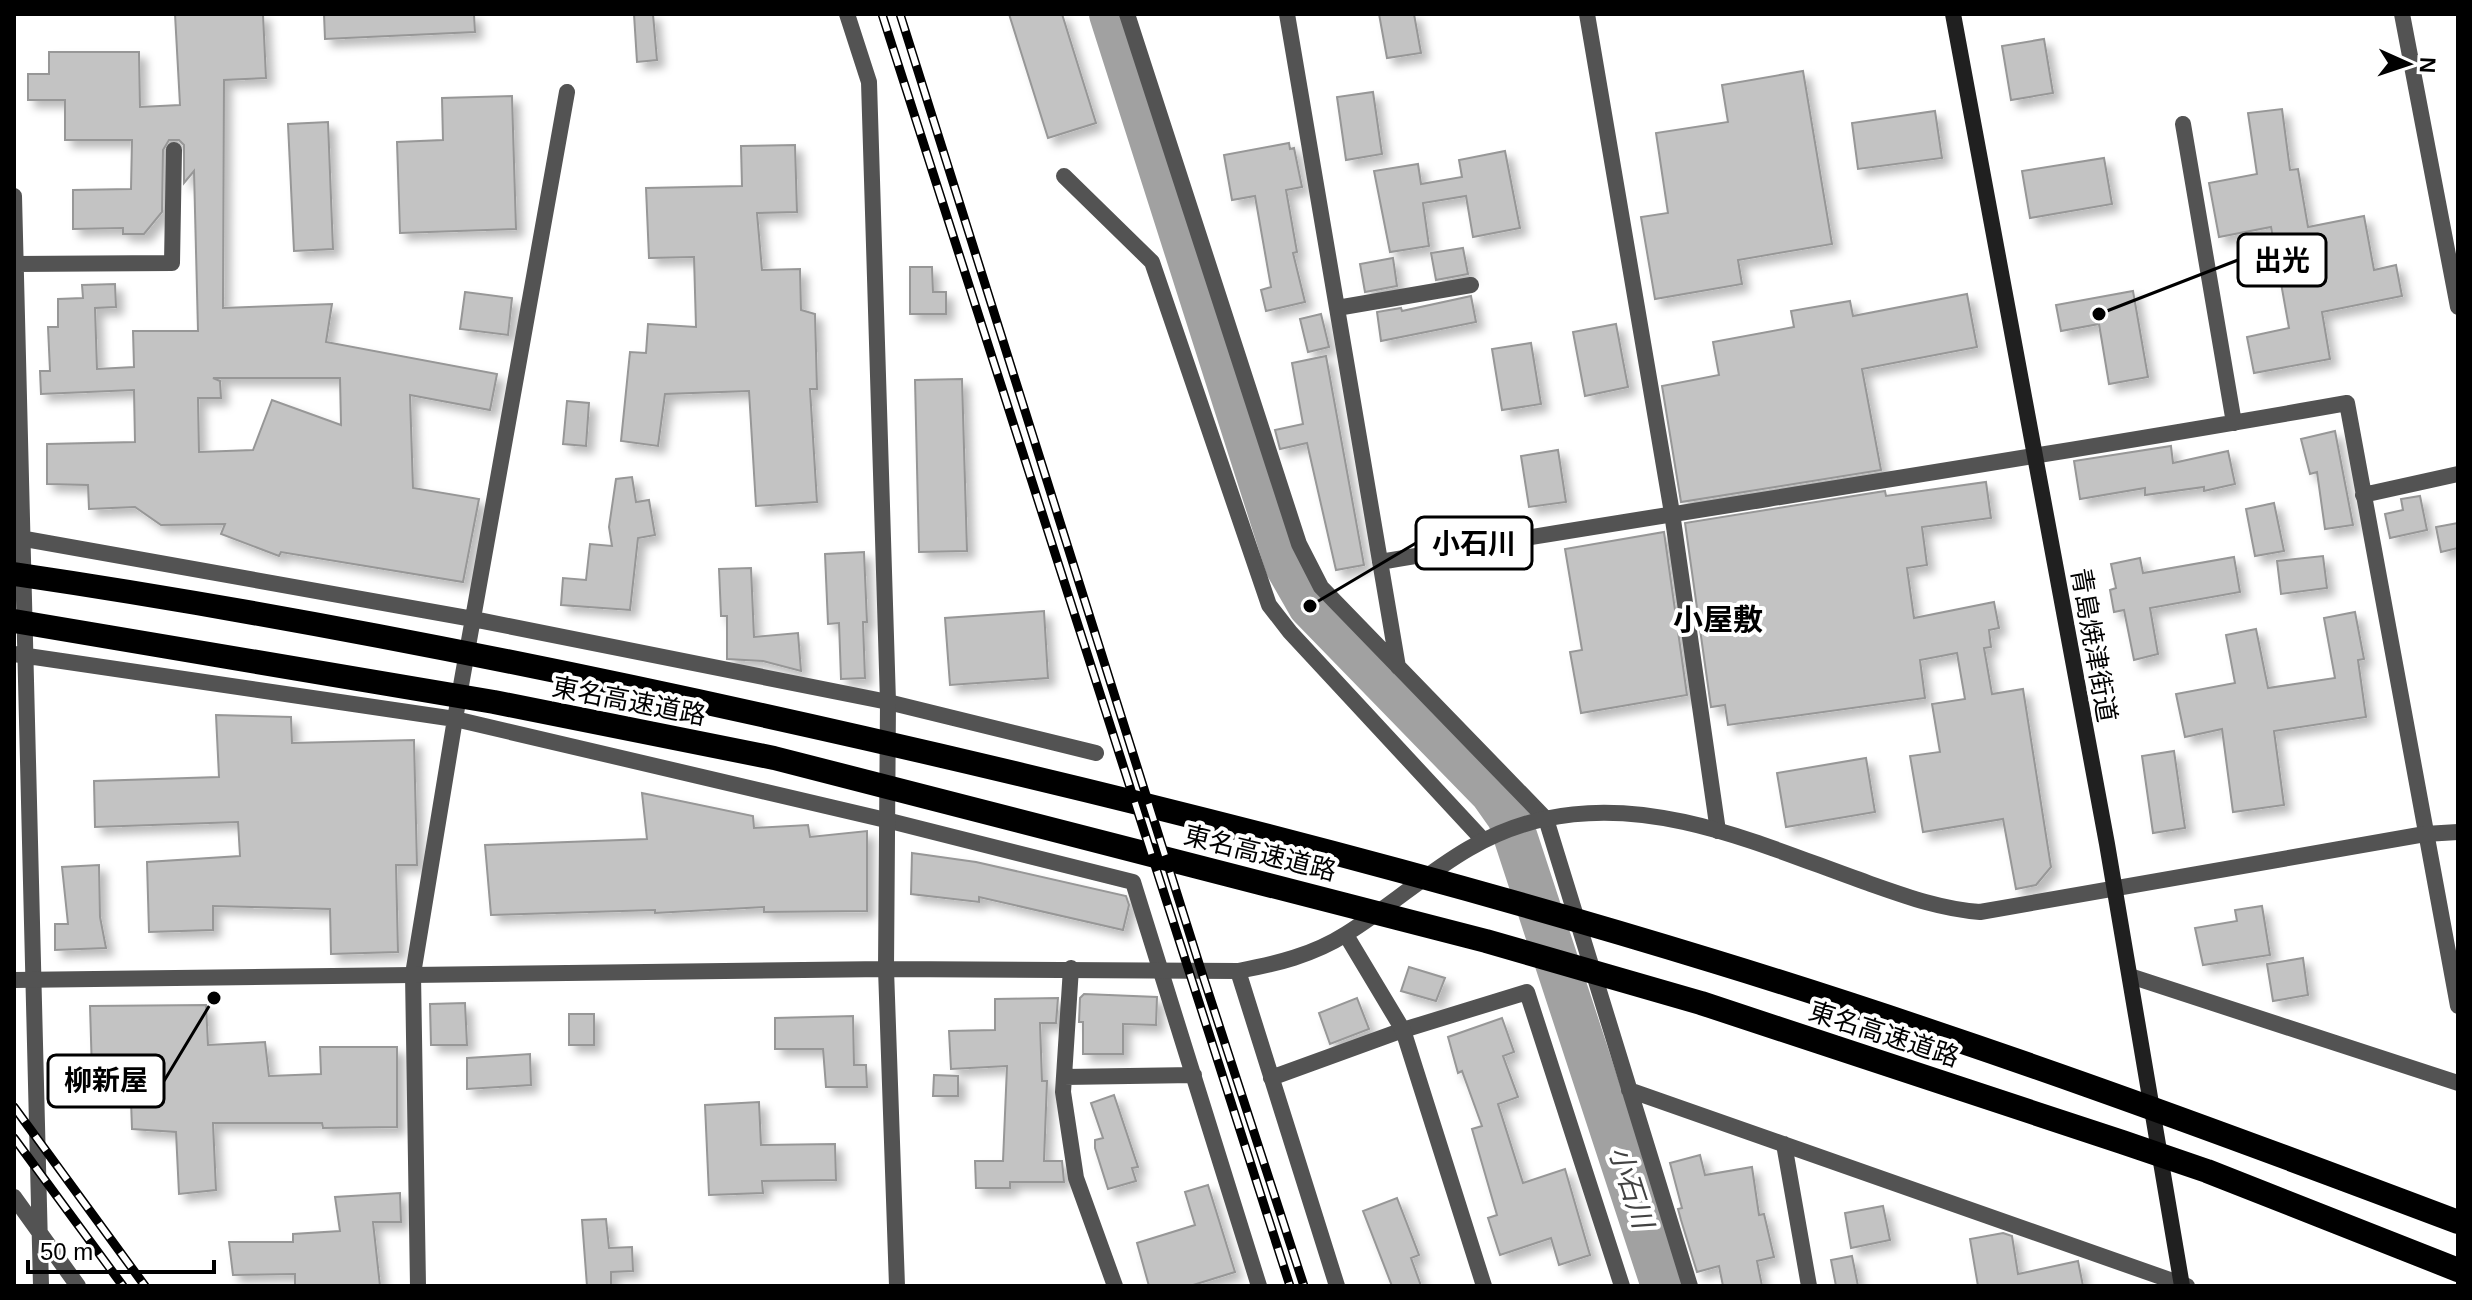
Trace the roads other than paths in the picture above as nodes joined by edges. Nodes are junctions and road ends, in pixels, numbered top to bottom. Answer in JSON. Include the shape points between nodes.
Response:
{"nodes":[{"id":1,"x":847,"y":14,"type":"edge"},
{"id":2,"x":1127,"y":14,"type":"edge"},
{"id":3,"x":1287,"y":14,"type":"edge"},
{"id":4,"x":1587,"y":14,"type":"edge"},
{"id":5,"x":1953,"y":14,"type":"edge"},
{"id":6,"x":2402,"y":14,"type":"edge"},
{"id":7,"x":567,"y":92,"type":"dead end"},
{"id":8,"x":2183,"y":124,"type":"dead end"},
{"id":9,"x":174,"y":150,"type":"dead end"},
{"id":10,"x":1064,"y":176,"type":"dead end"},
{"id":11,"x":14,"y":196,"type":"edge"},
{"id":12,"x":15,"y":264,"type":"edge"},
{"id":13,"x":1471,"y":285,"type":"dead end"},
{"id":14,"x":2458,"y":307,"type":"edge"},
{"id":15,"x":1337,"y":308,"type":"junction"},
{"id":16,"x":2234,"y":423,"type":"junction"},
{"id":17,"x":2036,"y":458,"type":"junction"},
{"id":18,"x":2458,"y":474,"type":"edge"},
{"id":19,"x":2363,"y":495,"type":"junction"},
{"id":20,"x":1672,"y":513,"type":"junction"},
{"id":21,"x":17,"y":537,"type":"edge"},
{"id":22,"x":1380,"y":562,"type":"junction"},
{"id":23,"x":14,"y":574,"type":"edge"},
{"id":24,"x":473,"y":619,"type":"junction"},
{"id":25,"x":14,"y":621,"type":"edge"},
{"id":26,"x":21,"y":655,"type":"edge"},
{"id":27,"x":1398,"y":667,"type":"junction"},
{"id":28,"x":888,"y":702,"type":"junction"},
{"id":29,"x":455,"y":719,"type":"junction"},
{"id":30,"x":1096,"y":753,"type":"dead end"},
{"id":31,"x":1539,"y":820,"type":"junction"},
{"id":32,"x":890,"y":821,"type":"junction"},
{"id":33,"x":1718,"y":831,"type":"junction"},
{"id":34,"x":2458,"y":832,"type":"edge"},
{"id":35,"x":2425,"y":834,"type":"junction"},
{"id":36,"x":1483,"y":840,"type":"junction"},
{"id":37,"x":2115,"y":889,"type":"junction"},
{"id":38,"x":1346,"y":935,"type":"junction"},
{"id":39,"x":1071,"y":968,"type":"junction"},
{"id":40,"x":886,"y":969,"type":"junction"},
{"id":41,"x":1238,"y":971,"type":"junction"},
{"id":42,"x":1162,"y":972,"type":"junction"},
{"id":43,"x":413,"y":974,"type":"junction"},
{"id":44,"x":2130,"y":976,"type":"junction"},
{"id":45,"x":22,"y":980,"type":"edge"},
{"id":46,"x":2458,"y":1006,"type":"edge"},
{"id":47,"x":1403,"y":1030,"type":"junction"},
{"id":48,"x":1194,"y":1075,"type":"junction"},
{"id":49,"x":1064,"y":1077,"type":"junction"},
{"id":50,"x":1271,"y":1078,"type":"junction"},
{"id":51,"x":2458,"y":1083,"type":"edge"},
{"id":52,"x":1629,"y":1090,"type":"junction"},
{"id":53,"x":1784,"y":1144,"type":"junction"},
{"id":54,"x":14,"y":1197,"type":"edge"},
{"id":55,"x":2458,"y":1222,"type":"edge"},
{"id":56,"x":39,"y":1231,"type":"junction"},
{"id":57,"x":2458,"y":1270,"type":"edge"},
{"id":58,"x":2184,"y":1285,"type":"edge"},
{"id":59,"x":41,"y":1286,"type":"edge"},
{"id":60,"x":78,"y":1286,"type":"edge"},
{"id":61,"x":418,"y":1286,"type":"edge"},
{"id":62,"x":897,"y":1286,"type":"edge"},
{"id":63,"x":1115,"y":1286,"type":"edge"},
{"id":64,"x":1259,"y":1286,"type":"edge"},
{"id":65,"x":1337,"y":1286,"type":"edge"},
{"id":66,"x":1484,"y":1286,"type":"edge"},
{"id":67,"x":1622,"y":1286,"type":"edge"},
{"id":68,"x":1690,"y":1286,"type":"edge"},
{"id":69,"x":1809,"y":1286,"type":"edge"}],
"edges":[{"from":1,"to":28,"type":"street","via":[[869,82]]},
{"from":2,"to":27,"type":"street","via":[[1299,544],[1321,587]]},
{"from":3,"to":15,"type":"street"},
{"from":4,"to":20,"type":"street"},
{"from":5,"to":17,"type":"main road","name":"青島焼津街道"},
{"from":6,"to":14,"type":"street"},
{"from":7,"to":24,"type":"street"},
{"from":8,"to":16,"type":"street"},
{"from":9,"to":12,"type":"street","via":[[172,263]]},
{"from":10,"to":36,"type":"street","via":[[1152,262],[1269,605]]},
{"from":11,"to":12,"type":"street"},
{"from":12,"to":21,"type":"street"},
{"from":13,"to":15,"type":"street"},
{"from":15,"to":22,"type":"street"},
{"from":16,"to":17,"type":"street"},
{"from":16,"to":19,"type":"street","via":[[2347,403]]},
{"from":17,"to":20,"type":"street"},
{"from":17,"to":37,"type":"main road","name":"青島焼津街道"},
{"from":18,"to":19,"type":"street"},
{"from":19,"to":35,"type":"street"},
{"from":20,"to":22,"type":"street"},
{"from":20,"to":33,"type":"street"},
{"from":21,"to":24,"type":"street"},
{"from":21,"to":26,"type":"street"},
{"from":22,"to":27,"type":"street"},
{"from":23,"to":55,"type":"highway","name":"東名高速道路","via":[[504,660],[1071,785],[1306,845],[1716,962],[2082,1082]]},
{"from":24,"to":28,"type":"street"},
{"from":24,"to":29,"type":"street"},
{"from":25,"to":57,"type":"highway","name":"東名高速道路","via":[[478,700],[774,758],[1339,902],[1701,1003],[2220,1176]]},
{"from":26,"to":29,"type":"street"},
{"from":26,"to":45,"type":"street"},
{"from":27,"to":31,"type":"street"},
{"from":28,"to":30,"type":"street"},
{"from":28,"to":32,"type":"street"},
{"from":29,"to":32,"type":"street"},
{"from":29,"to":43,"type":"street"},
{"from":31,"to":33,"type":"street","via":[[1610,812]]},
{"from":31,"to":36,"type":"street"},
{"from":31,"to":52,"type":"street"},
{"from":32,"to":40,"type":"street"},
{"from":32,"to":42,"type":"street","via":[[1133,882]]},
{"from":33,"to":37,"type":"street","via":[[1958,910],[1980,912]]},
{"from":34,"to":35,"type":"street"},
{"from":35,"to":37,"type":"street"},
{"from":35,"to":46,"type":"street"},
{"from":36,"to":38,"type":"street","via":[[1456,853]]},
{"from":37,"to":44,"type":"main road","name":"青島焼津街道"},
{"from":38,"to":41,"type":"street","via":[[1282,963]]},
{"from":38,"to":47,"type":"street"},
{"from":39,"to":40,"type":"street"},
{"from":39,"to":42,"type":"street"},
{"from":39,"to":49,"type":"street"},
{"from":40,"to":43,"type":"street"},
{"from":40,"to":62,"type":"street"},
{"from":41,"to":42,"type":"street"},
{"from":41,"to":50,"type":"street"},
{"from":42,"to":48,"type":"street"},
{"from":43,"to":45,"type":"street"},
{"from":43,"to":61,"type":"street"},
{"from":44,"to":51,"type":"street"},
{"from":44,"to":58,"type":"main road","name":"青島焼津街道"},
{"from":45,"to":56,"type":"street"},
{"from":47,"to":50,"type":"street"},
{"from":47,"to":66,"type":"street"},
{"from":47,"to":67,"type":"street","via":[[1527,992]]},
{"from":48,"to":49,"type":"street"},
{"from":48,"to":64,"type":"street"},
{"from":49,"to":63,"type":"street","via":[[1076,1178]]},
{"from":50,"to":65,"type":"street"},
{"from":52,"to":53,"type":"street"},
{"from":52,"to":68,"type":"street"},
{"from":53,"to":58,"type":"street"},
{"from":53,"to":69,"type":"street"},
{"from":54,"to":56,"type":"street"},
{"from":56,"to":59,"type":"street"},
{"from":56,"to":60,"type":"street"}]}
